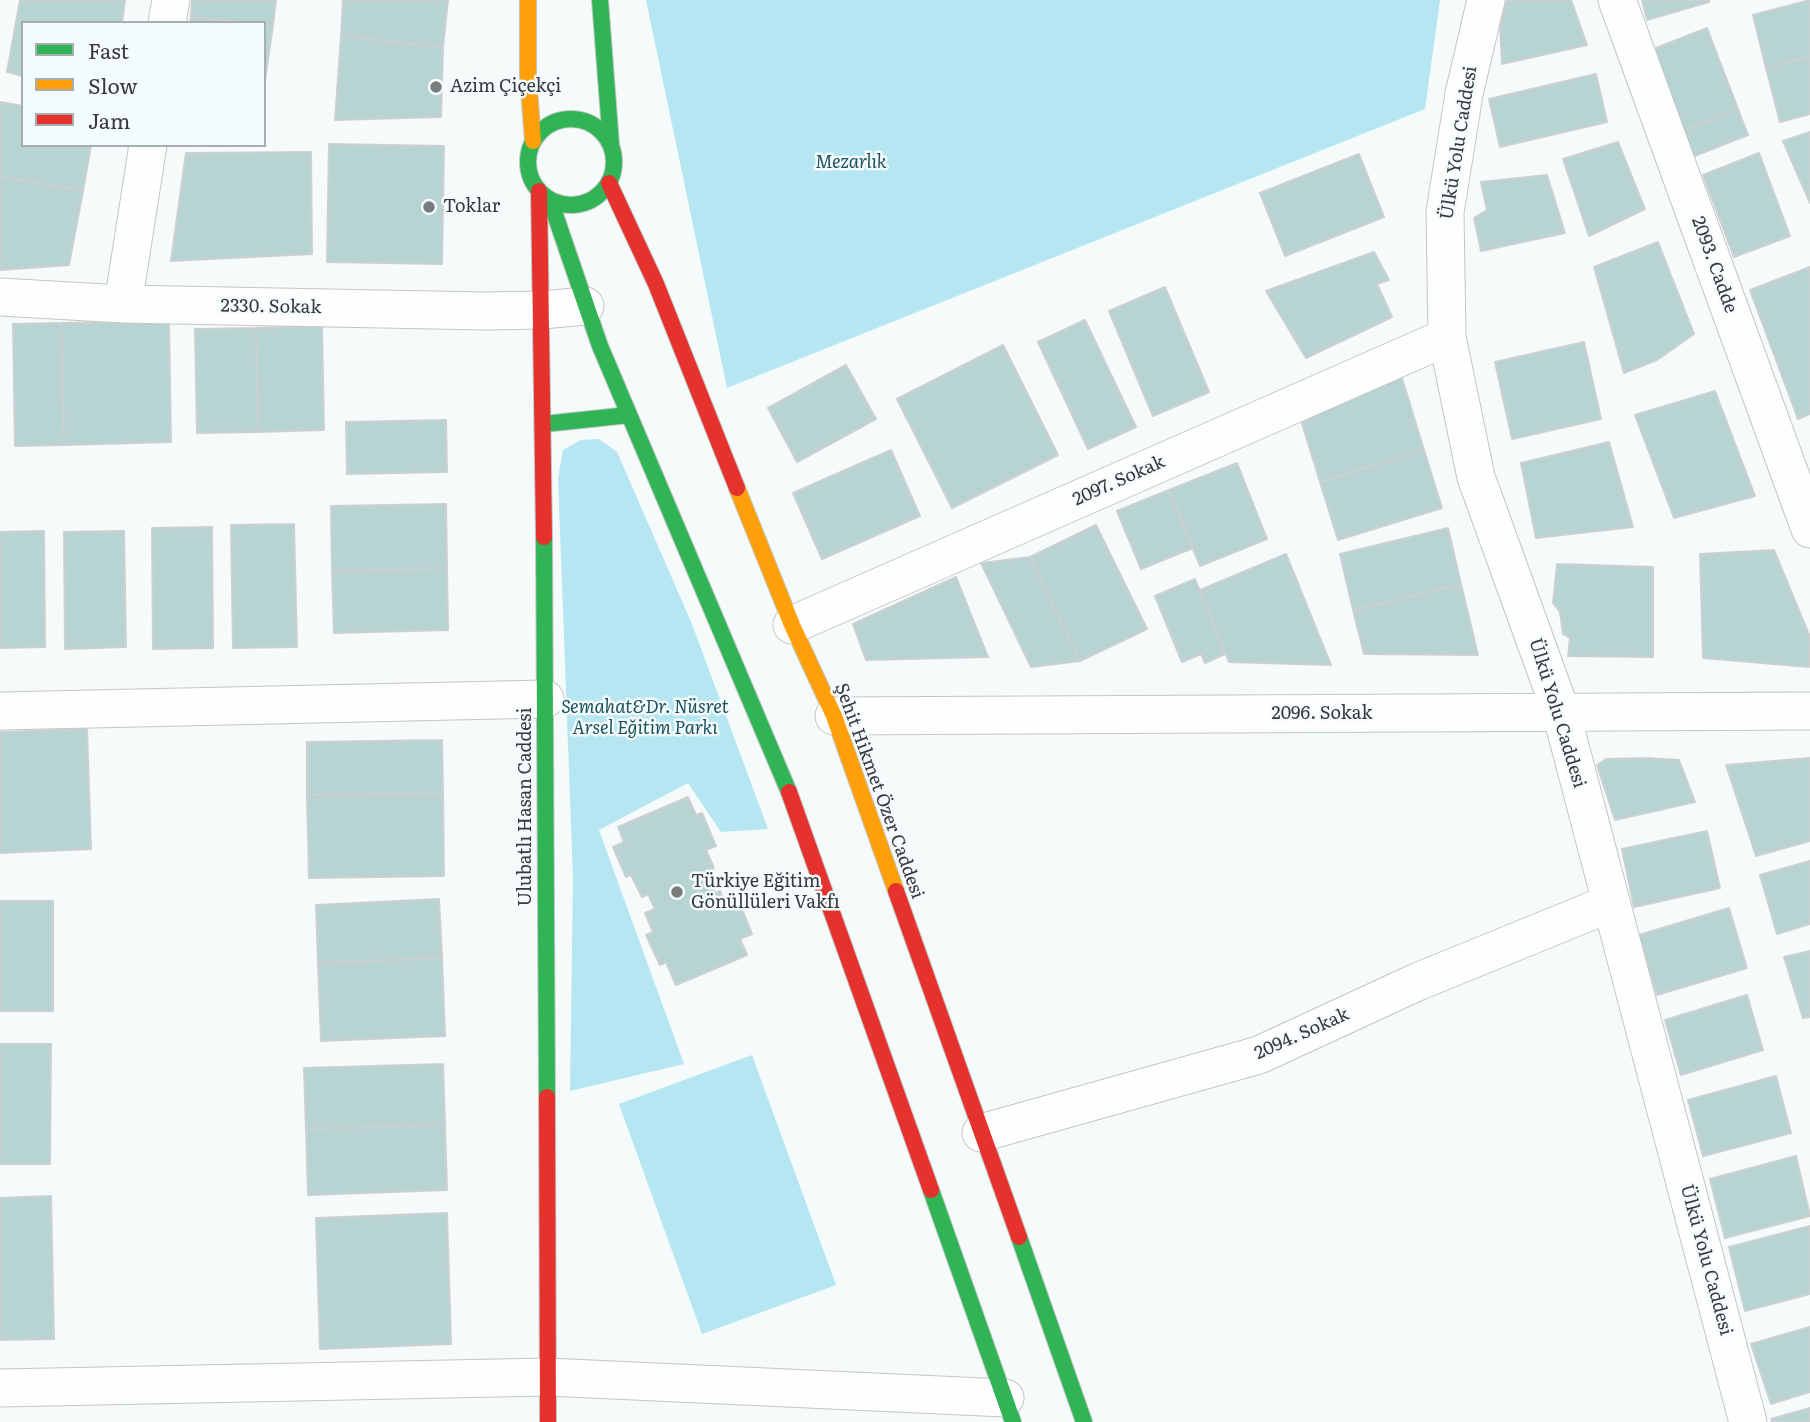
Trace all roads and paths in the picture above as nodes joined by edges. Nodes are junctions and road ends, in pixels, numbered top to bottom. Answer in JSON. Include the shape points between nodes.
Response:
{"nodes":[{"id":1,"x":171,"y":0,"type":"edge"},
{"id":2,"x":528,"y":0,"type":"edge"},
{"id":3,"x":600,"y":0,"type":"edge"},
{"id":4,"x":1486,"y":0,"type":"edge"},
{"id":5,"x":1617,"y":0,"type":"edge"},
{"id":6,"x":167,"y":21,"type":"edge"},
{"id":7,"x":533,"y":141,"type":"junction"},
{"id":8,"x":611,"y":144,"type":"junction"},
{"id":9,"x":148,"y":147,"type":"edge"},
{"id":10,"x":609,"y":183,"type":"junction"},
{"id":11,"x":544,"y":196,"type":"junction"},
{"id":12,"x":0,"y":298,"type":"edge"},
{"id":13,"x":123,"y":304,"type":"junction"},
{"id":14,"x":585,"y":306,"type":"junction"},
{"id":15,"x":542,"y":310,"type":"junction"},
{"id":16,"x":1447,"y":337,"type":"junction"},
{"id":17,"x":629,"y":415,"type":"junction"},
{"id":18,"x":544,"y":424,"type":"junction"},
{"id":19,"x":1810,"y":529,"type":"edge"},
{"id":20,"x":792,"y":625,"type":"junction"},
{"id":21,"x":545,"y":699,"type":"junction"},
{"id":22,"x":0,"y":711,"type":"edge"},
{"id":23,"x":1810,"y":711,"type":"edge"},
{"id":24,"x":1561,"y":712,"type":"junction"},
{"id":25,"x":834,"y":716,"type":"junction"},
{"id":26,"x":1611,"y":903,"type":"junction"},
{"id":27,"x":981,"y":1133,"type":"junction"},
{"id":28,"x":547,"y":1377,"type":"junction"},
{"id":29,"x":0,"y":1388,"type":"edge"},
{"id":30,"x":1009,"y":1410,"type":"edge"},
{"id":31,"x":548,"y":1422,"type":"edge"},
{"id":32,"x":1084,"y":1422,"type":"edge"},
{"id":33,"x":1748,"y":1422,"type":"edge"}],
"edges":[{"from":1,"to":6,"type":"street"},
{"from":2,"to":7,"type":"main road"},
{"from":3,"to":8,"type":"main road"},
{"from":4,"to":16,"type":"street","name":"Ülkü Yolu Caddesi","via":[[1464,94],[1445,212]]},
{"from":5,"to":19,"type":"street","name":"2093. Cadde"},
{"from":7,"to":8,"type":"main road","via":[[553,122],[566,118],[593,124]]},
{"from":7,"to":11,"type":"main road","via":[[528,167],[531,180]]},
{"from":8,"to":10,"type":"main road","via":[[615,157]]},
{"from":9,"to":13,"type":"street"},
{"from":10,"to":11,"type":"main road","via":[[589,202],[576,205],[562,205]]},
{"from":10,"to":20,"type":"main road","name":"Şehit Hikmet Özer Caddesi","via":[[660,294]]},
{"from":11,"to":14,"type":"main road"},
{"from":11,"to":15,"type":"main road","name":"Ulubatlı Hasan Caddesi"},
{"from":12,"to":13,"type":"street","name":"2330. Sokak"},
{"from":13,"to":15,"type":"street","name":"2330. Sokak"},
{"from":14,"to":15,"type":"street","name":"2330. Sokak"},
{"from":14,"to":17,"type":"main road"},
{"from":15,"to":18,"type":"main road","name":"Ulubatlı Hasan Caddesi"},
{"from":16,"to":20,"type":"street","name":"2097. Sokak"},
{"from":16,"to":24,"type":"street","name":"Ülkü Yolu Caddesi","via":[[1476,477]]},
{"from":17,"to":18,"type":"main road"},
{"from":17,"to":30,"type":"main road","via":[[792,799]]},
{"from":18,"to":21,"type":"main road","name":"Ulubatlı Hasan Caddesi"},
{"from":20,"to":25,"type":"main road","name":"Şehit Hikmet Özer Caddesi"},
{"from":21,"to":22,"type":"street"},
{"from":21,"to":28,"type":"main road","name":"Ulubatlı Hasan Caddesi"},
{"from":23,"to":24,"type":"street","name":"2096. Sokak"},
{"from":24,"to":25,"type":"street","name":"2096. Sokak"},
{"from":24,"to":26,"type":"street","name":"Ülkü Yolu Caddesi"},
{"from":25,"to":27,"type":"main road","name":"Şehit Hikmet Özer Caddesi"},
{"from":26,"to":27,"type":"street","name":"2094. Sokak","via":[[1418,982],[1259,1055]]},
{"from":26,"to":33,"type":"street","name":"Ülkü Yolu Caddesi"},
{"from":27,"to":32,"type":"main road","name":"Şehit Hikmet Özer Caddesi"},
{"from":28,"to":29,"type":"street"},
{"from":28,"to":30,"type":"street"},
{"from":28,"to":31,"type":"main road","name":"Ulubatlı Hasan Caddesi"}]}
